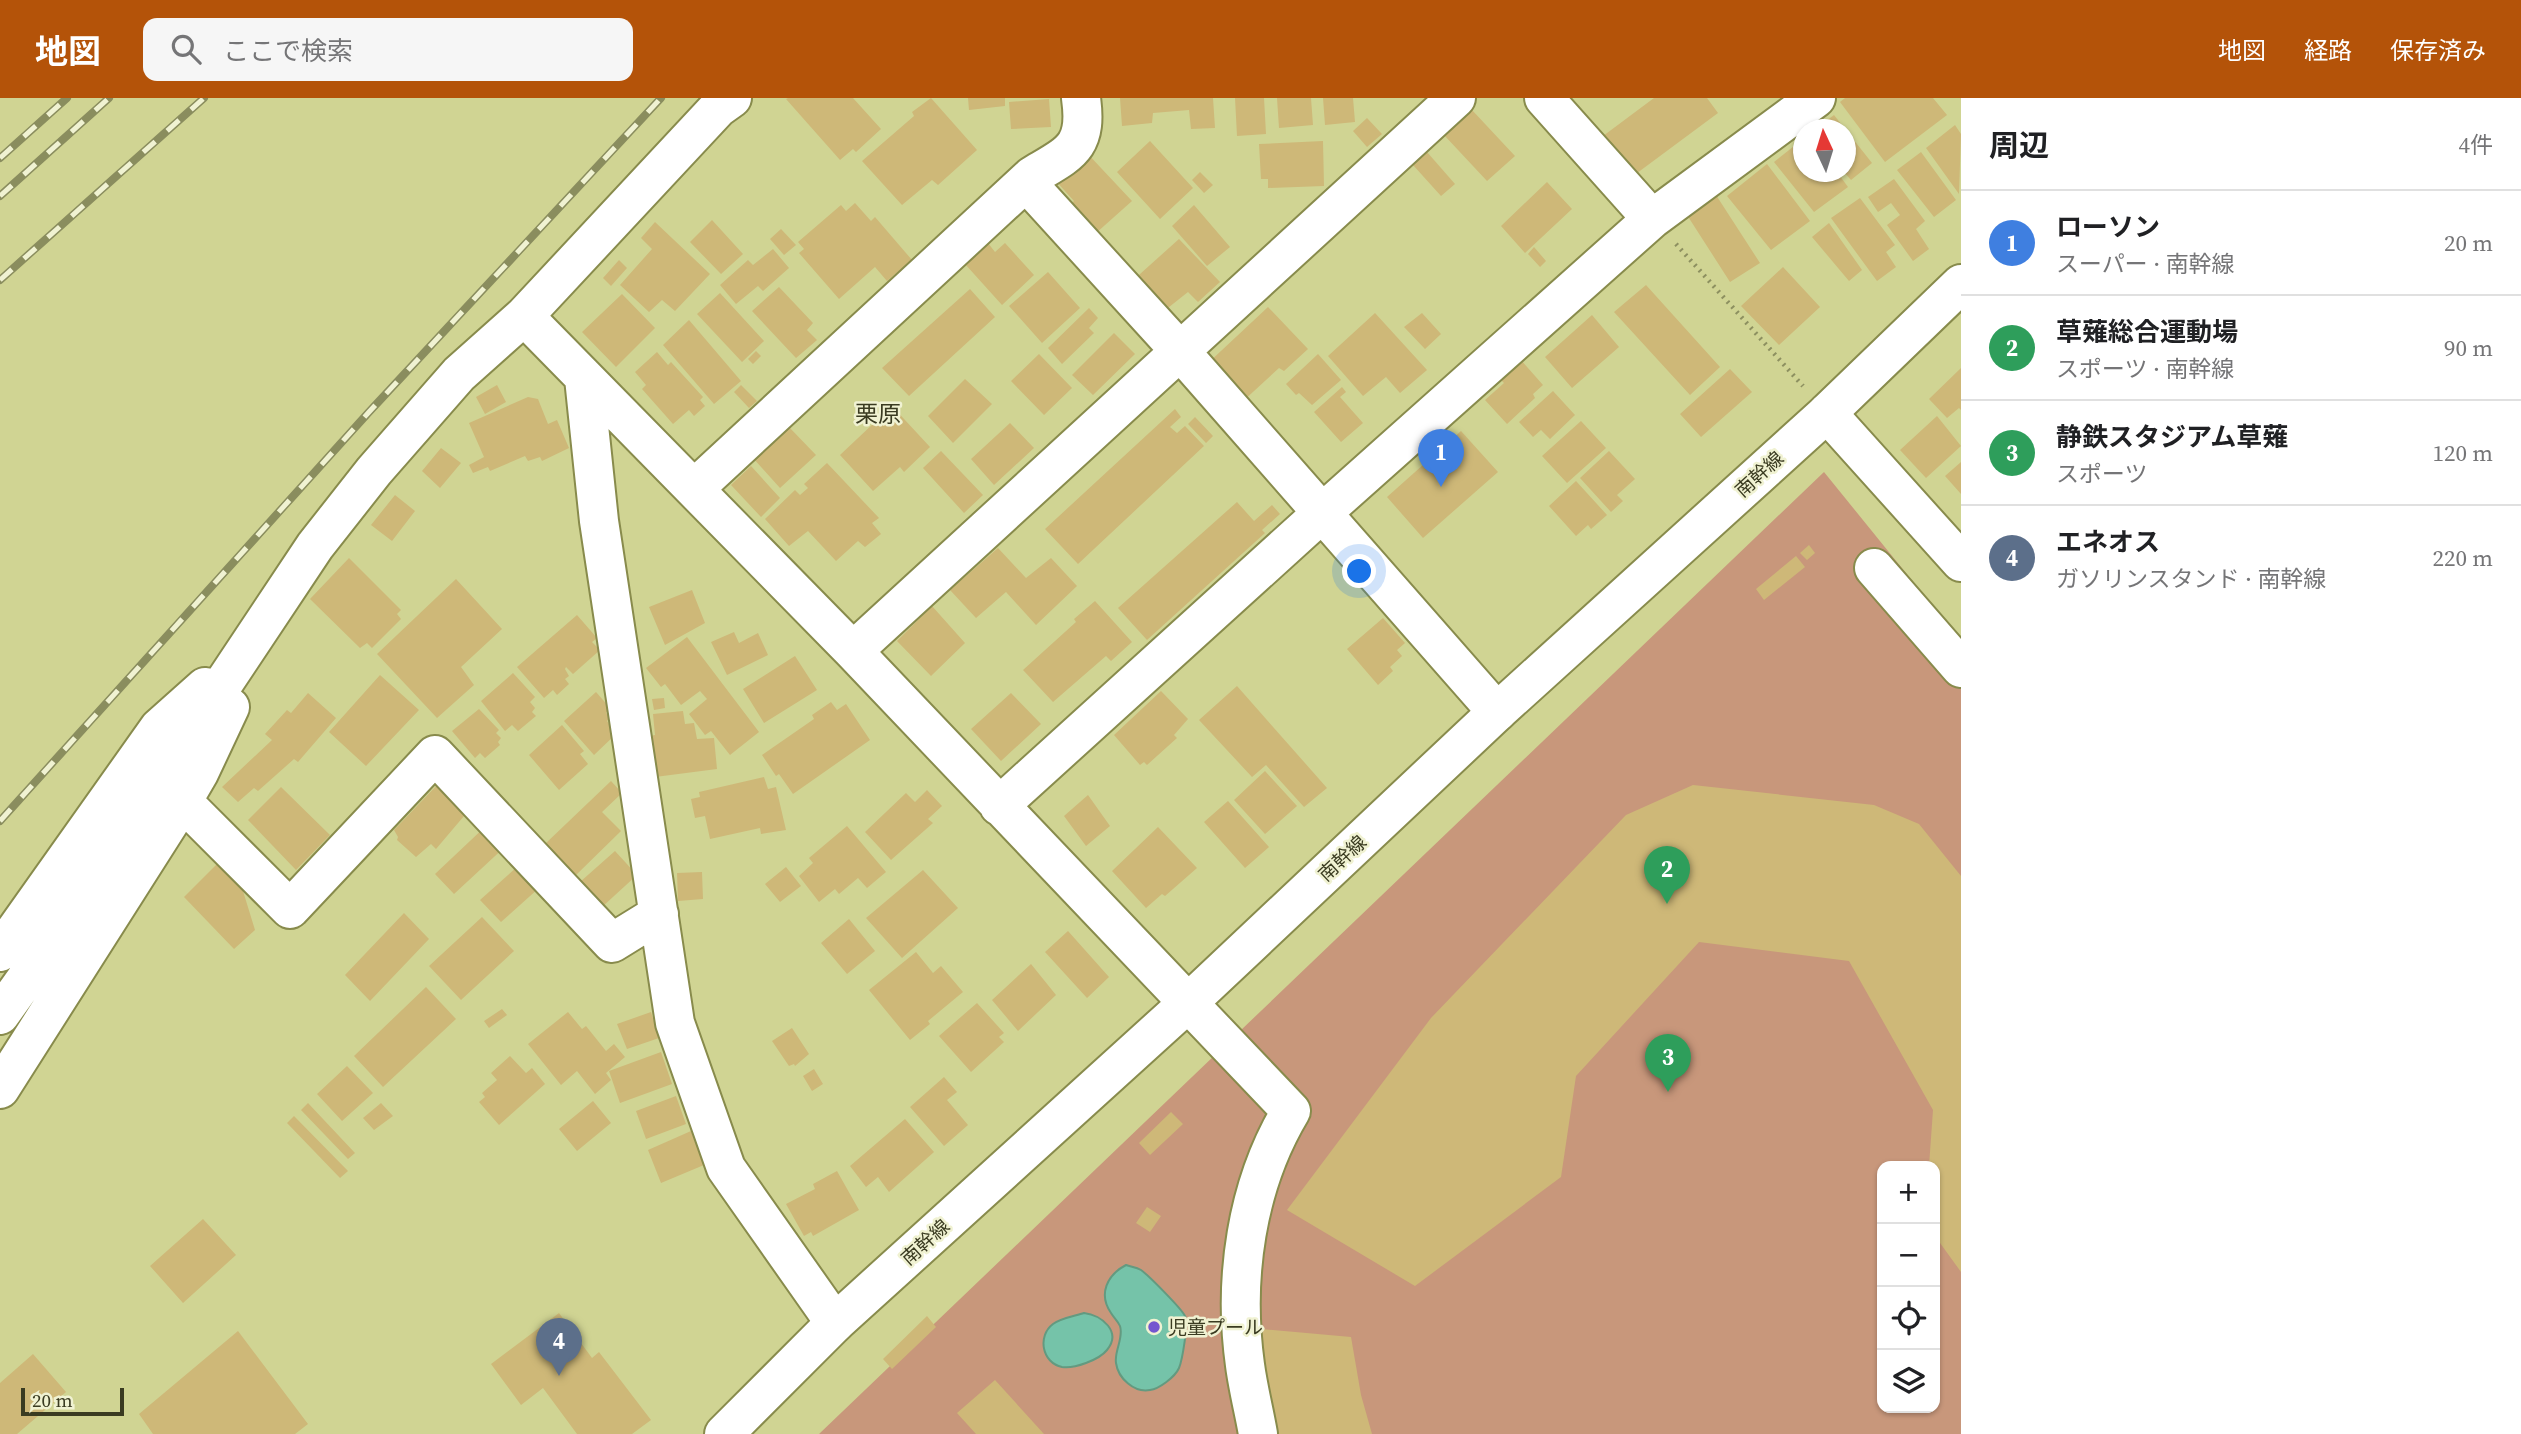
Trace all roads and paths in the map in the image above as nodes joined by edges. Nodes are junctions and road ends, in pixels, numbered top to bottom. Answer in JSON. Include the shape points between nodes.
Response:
{"nodes":[{"id":1,"x":732,"y":98,"type":"edge"},
{"id":2,"x":1081,"y":98,"type":"edge"},
{"id":3,"x":1456,"y":98,"type":"edge"},
{"id":4,"x":1544,"y":98,"type":"edge"},
{"id":5,"x":1816,"y":98,"type":"edge"},
{"id":6,"x":1026,"y":182,"type":"junction"},
{"id":7,"x":1652,"y":219,"type":"junction"},
{"id":8,"x":1958,"y":292,"type":"edge"},
{"id":9,"x":524,"y":316,"type":"junction"},
{"id":10,"x":1180,"y":351,"type":"junction"},
{"id":11,"x":584,"y":379,"type":"junction"},
{"id":12,"x":1828,"y":412,"type":"junction"},
{"id":13,"x":695,"y":488,"type":"junction"},
{"id":14,"x":1321,"y":514,"type":"junction"},
{"id":15,"x":1961,"y":562,"type":"edge"},
{"id":16,"x":1874,"y":568,"type":"dead end"},
{"id":17,"x":265,"y":621,"type":"junction"},
{"id":18,"x":853,"y":651,"type":"junction"},
{"id":19,"x":1961,"y":668,"type":"edge"},
{"id":20,"x":1497,"y":712,"type":"junction"},
{"id":21,"x":183,"y":802,"type":"junction"},
{"id":22,"x":999,"y":806,"type":"junction"},
{"id":23,"x":659,"y":914,"type":"junction"},
{"id":24,"x":0,"y":952,"type":"edge"},
{"id":25,"x":1189,"y":1002,"type":"junction"},
{"id":26,"x":0,"y":1015,"type":"edge"},
{"id":27,"x":0,"y":1088,"type":"edge"},
{"id":28,"x":835,"y":1323,"type":"junction"},
{"id":29,"x":1249,"y":1426,"type":"edge"},
{"id":30,"x":724,"y":1434,"type":"edge"}],
"edges":[{"from":1,"to":9,"type":"street"},
{"from":2,"to":6,"type":"street","via":[[1082,134],[1072,152]]},
{"from":3,"to":10,"type":"street"},
{"from":4,"to":7,"type":"street"},
{"from":5,"to":7,"type":"street"},
{"from":6,"to":10,"type":"street"},
{"from":6,"to":13,"type":"street"},
{"from":7,"to":12,"type":"path"},
{"from":7,"to":14,"type":"street"},
{"from":8,"to":12,"type":"street","name":"南幹線"},
{"from":9,"to":11,"type":"street"},
{"from":9,"to":17,"type":"street","via":[[460,374],[374,471],[315,546]]},
{"from":10,"to":14,"type":"street"},
{"from":10,"to":18,"type":"street"},
{"from":11,"to":13,"type":"street"},
{"from":11,"to":23,"type":"street","via":[[599,521]]},
{"from":12,"to":15,"type":"street"},
{"from":12,"to":20,"type":"street","name":"南幹線"},
{"from":13,"to":18,"type":"street"},
{"from":14,"to":20,"type":"street"},
{"from":14,"to":22,"type":"street"},
{"from":16,"to":19,"type":"street"},
{"from":17,"to":21,"type":"street","via":[[221,729]]},
{"from":17,"to":24,"type":"street","via":[[225,668],[159,728]]},
{"from":17,"to":26,"type":"street"},
{"from":18,"to":22,"type":"street"},
{"from":20,"to":25,"type":"street","name":"南幹線"},
{"from":21,"to":23,"type":"street","via":[[290,909],[435,755],[612,943]]},
{"from":21,"to":27,"type":"street"},
{"from":22,"to":25,"type":"street"},
{"from":23,"to":28,"type":"street","via":[[675,1023],[726,1168]]},
{"from":25,"to":28,"type":"street","name":"南幹線"},
{"from":25,"to":29,"type":"street","via":[[1291,1111],[1264,1164],[1244,1246],[1241,1304]]},
{"from":28,"to":30,"type":"street","name":"南幹線"}]}
